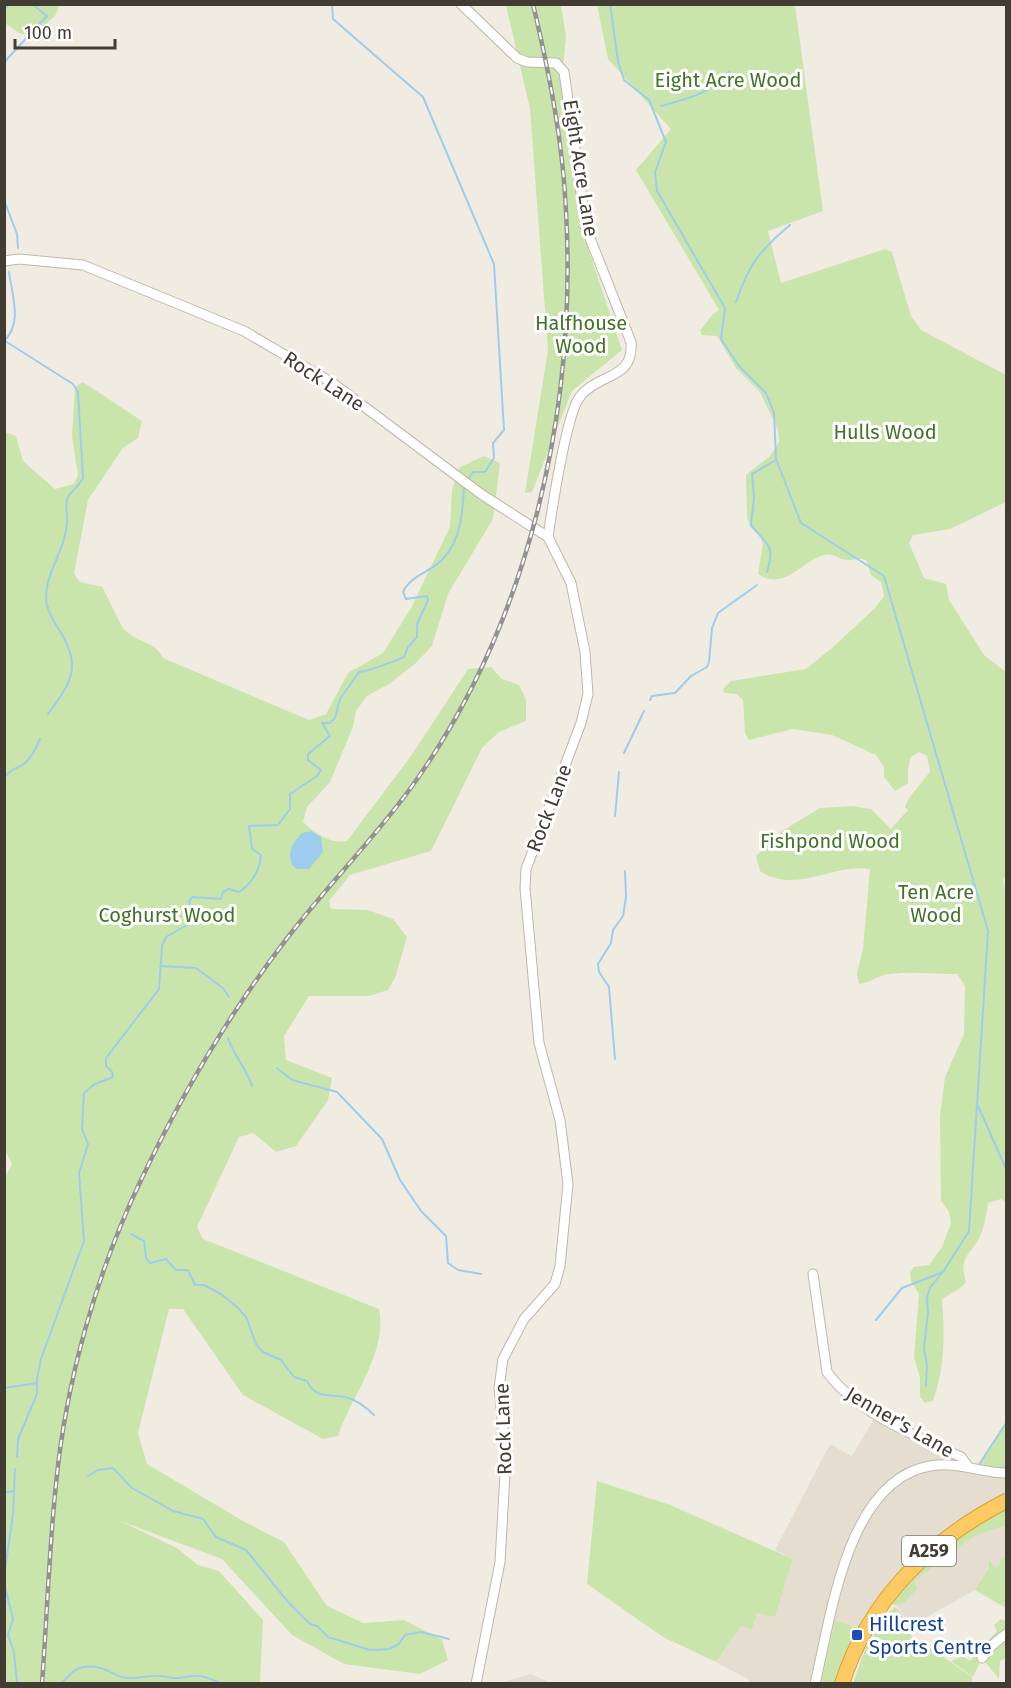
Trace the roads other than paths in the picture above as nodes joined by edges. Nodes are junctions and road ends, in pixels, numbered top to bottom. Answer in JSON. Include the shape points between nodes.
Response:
{"nodes":[{"id":1,"x":461,"y":4,"type":"edge"},
{"id":2,"x":4,"y":261,"type":"edge"},
{"id":3,"x":548,"y":537,"type":"junction"},
{"id":4,"x":813,"y":1274,"type":"dead end"},
{"id":5,"x":967,"y":1465,"type":"junction"},
{"id":6,"x":1006,"y":1473,"type":"edge"},
{"id":7,"x":1006,"y":1501,"type":"edge"},
{"id":8,"x":1006,"y":1634,"type":"edge"},
{"id":9,"x":982,"y":1658,"type":"dead end"},
{"id":10,"x":476,"y":1683,"type":"edge"},
{"id":11,"x":815,"y":1683,"type":"edge"},
{"id":12,"x":842,"y":1683,"type":"edge"}],
"edges":[{"from":1,"to":3,"type":"street","name":"Eight Acre Lane","via":[[517,58],[556,63],[564,72],[586,228],[631,342],[630,361],[623,369],[591,385],[574,406]]},
{"from":2,"to":3,"type":"street","name":"Rock Lane","via":[[83,265],[244,331],[334,384],[482,494]]},
{"from":3,"to":10,"type":"street","name":"Rock Lane","via":[[571,583],[588,694],[581,723],[526,869],[525,888],[539,1043],[560,1120],[568,1184],[555,1284],[524,1318],[503,1359],[499,1388],[506,1456],[501,1562]]},
{"from":4,"to":5,"type":"street","name":"Jenner's Lane","via":[[827,1372],[836,1384],[877,1414],[961,1457]]},
{"from":5,"to":6,"type":"street"},
{"from":5,"to":11,"type":"street","via":[[933,1465],[911,1472],[872,1506],[849,1548]]},
{"from":7,"to":12,"type":"highway","number":"A259","via":[[952,1533],[907,1574],[871,1622]]},
{"from":8,"to":9,"type":"street"}]}
